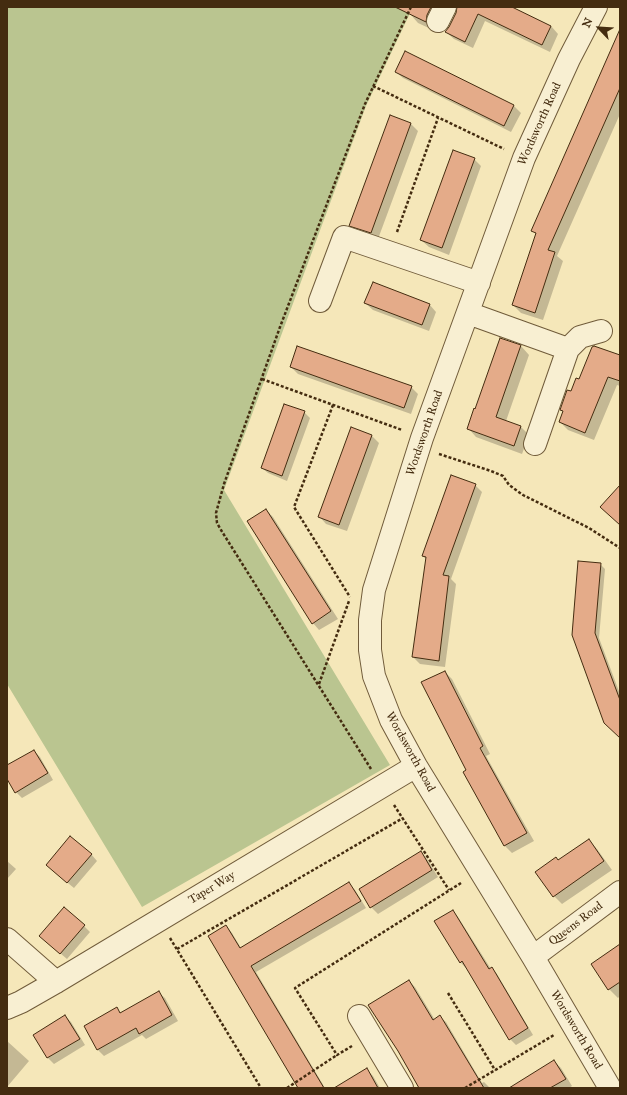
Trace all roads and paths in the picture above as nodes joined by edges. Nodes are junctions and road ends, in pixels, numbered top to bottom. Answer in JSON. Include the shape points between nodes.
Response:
{"nodes":[{"id":1,"x":411,"y":7,"type":"edge"},
{"id":2,"x":596,"y":7,"type":"edge"},
{"id":3,"x":373,"y":86,"type":"junction"},
{"id":4,"x":438,"y":118,"type":"junction"},
{"id":5,"x":524,"y":158,"type":"junction"},
{"id":6,"x":390,"y":253,"type":"junction"},
{"id":7,"x":478,"y":283,"type":"junction"},
{"id":8,"x":320,"y":301,"type":"dead end"},
{"id":9,"x":468,"y":313,"type":"junction"},
{"id":10,"x":601,"y":331,"type":"dead end"},
{"id":11,"x":568,"y":349,"type":"junction"},
{"id":12,"x":262,"y":379,"type":"junction"},
{"id":13,"x":333,"y":405,"type":"junction"},
{"id":14,"x":421,"y":442,"type":"junction"},
{"id":15,"x":535,"y":444,"type":"dead end"},
{"id":16,"x":620,"y":548,"type":"edge"},
{"id":17,"x":352,"y":591,"type":"dead end"},
{"id":18,"x":350,"y":597,"type":"junction"},
{"id":19,"x":318,"y":685,"type":"junction"},
{"id":20,"x":416,"y":766,"type":"junction"},
{"id":21,"x":382,"y":786,"type":"junction"},
{"id":22,"x":403,"y":818,"type":"junction"},
{"id":23,"x":480,"y":871,"type":"junction"},
{"id":24,"x":449,"y":890,"type":"junction"},
{"id":25,"x":620,"y":892,"type":"edge"},
{"id":26,"x":166,"y":932,"type":"dead end"},
{"id":27,"x":7,"y":939,"type":"edge"},
{"id":28,"x":177,"y":950,"type":"junction"},
{"id":29,"x":533,"y":957,"type":"junction"},
{"id":30,"x":56,"y":982,"type":"junction"},
{"id":31,"x":448,"y":993,"type":"dead end"},
{"id":32,"x":7,"y":1008,"type":"edge"},
{"id":33,"x":359,"y":1016,"type":"dead end"},
{"id":34,"x":572,"y":1024,"type":"junction"},
{"id":35,"x":371,"y":1035,"type":"junction"},
{"id":36,"x":338,"y":1055,"type":"junction"},
{"id":37,"x":495,"y":1070,"type":"junction"},
{"id":38,"x":261,"y":1088,"type":"edge"},
{"id":39,"x":288,"y":1088,"type":"edge"},
{"id":40,"x":402,"y":1088,"type":"edge"},
{"id":41,"x":465,"y":1088,"type":"edge"},
{"id":42,"x":610,"y":1088,"type":"edge"}],
"edges":[{"from":1,"to":3,"type":"path"},
{"from":2,"to":5,"type":"street","name":"Wordsworth Road"},
{"from":3,"to":4,"type":"path"},
{"from":3,"to":12,"type":"path"},
{"from":4,"to":5,"type":"path"},
{"from":4,"to":6,"type":"path"},
{"from":5,"to":7,"type":"street","name":"Wordsworth Road"},
{"from":6,"to":7,"type":"street"},
{"from":6,"to":8,"type":"street","via":[[344,237]]},
{"from":7,"to":9,"type":"street","name":"Wordsworth Road"},
{"from":9,"to":11,"type":"street"},
{"from":9,"to":14,"type":"street","name":"Wordsworth Road"},
{"from":10,"to":11,"type":"street","via":[[580,337]]},
{"from":11,"to":15,"type":"street"},
{"from":12,"to":13,"type":"path"},
{"from":12,"to":19,"type":"path","via":[[224,484],[216,513],[217,522]]},
{"from":13,"to":14,"type":"path"},
{"from":13,"to":18,"type":"path","via":[[294,507]]},
{"from":14,"to":16,"type":"path","via":[[503,476],[509,485],[523,495],[589,528]]},
{"from":14,"to":20,"type":"street","name":"Wordsworth Road","via":[[376,584],[370,620],[370,650],[374,676],[391,720]]},
{"from":17,"to":18,"type":"path"},
{"from":18,"to":19,"type":"path"},
{"from":19,"to":21,"type":"path"},
{"from":20,"to":21,"type":"street","name":"Taper Way"},
{"from":20,"to":23,"type":"street","name":"Wordsworth Road"},
{"from":21,"to":22,"type":"path"},
{"from":21,"to":30,"type":"street","name":"Taper Way"},
{"from":22,"to":24,"type":"path"},
{"from":22,"to":28,"type":"path"},
{"from":23,"to":24,"type":"path"},
{"from":23,"to":29,"type":"street","name":"Wordsworth Road"},
{"from":24,"to":36,"type":"path","via":[[295,988]]},
{"from":25,"to":29,"type":"street","name":"Queens Road"},
{"from":26,"to":28,"type":"path"},
{"from":27,"to":30,"type":"street"},
{"from":28,"to":38,"type":"path"},
{"from":29,"to":34,"type":"street","name":"Wordsworth Road"},
{"from":30,"to":32,"type":"street","name":"Taper Way"},
{"from":31,"to":37,"type":"path"},
{"from":33,"to":35,"type":"street"},
{"from":34,"to":37,"type":"path"},
{"from":34,"to":42,"type":"street","name":"Wordsworth Road"},
{"from":35,"to":36,"type":"path"},
{"from":35,"to":40,"type":"street"},
{"from":36,"to":39,"type":"path"},
{"from":37,"to":41,"type":"path"}]}
